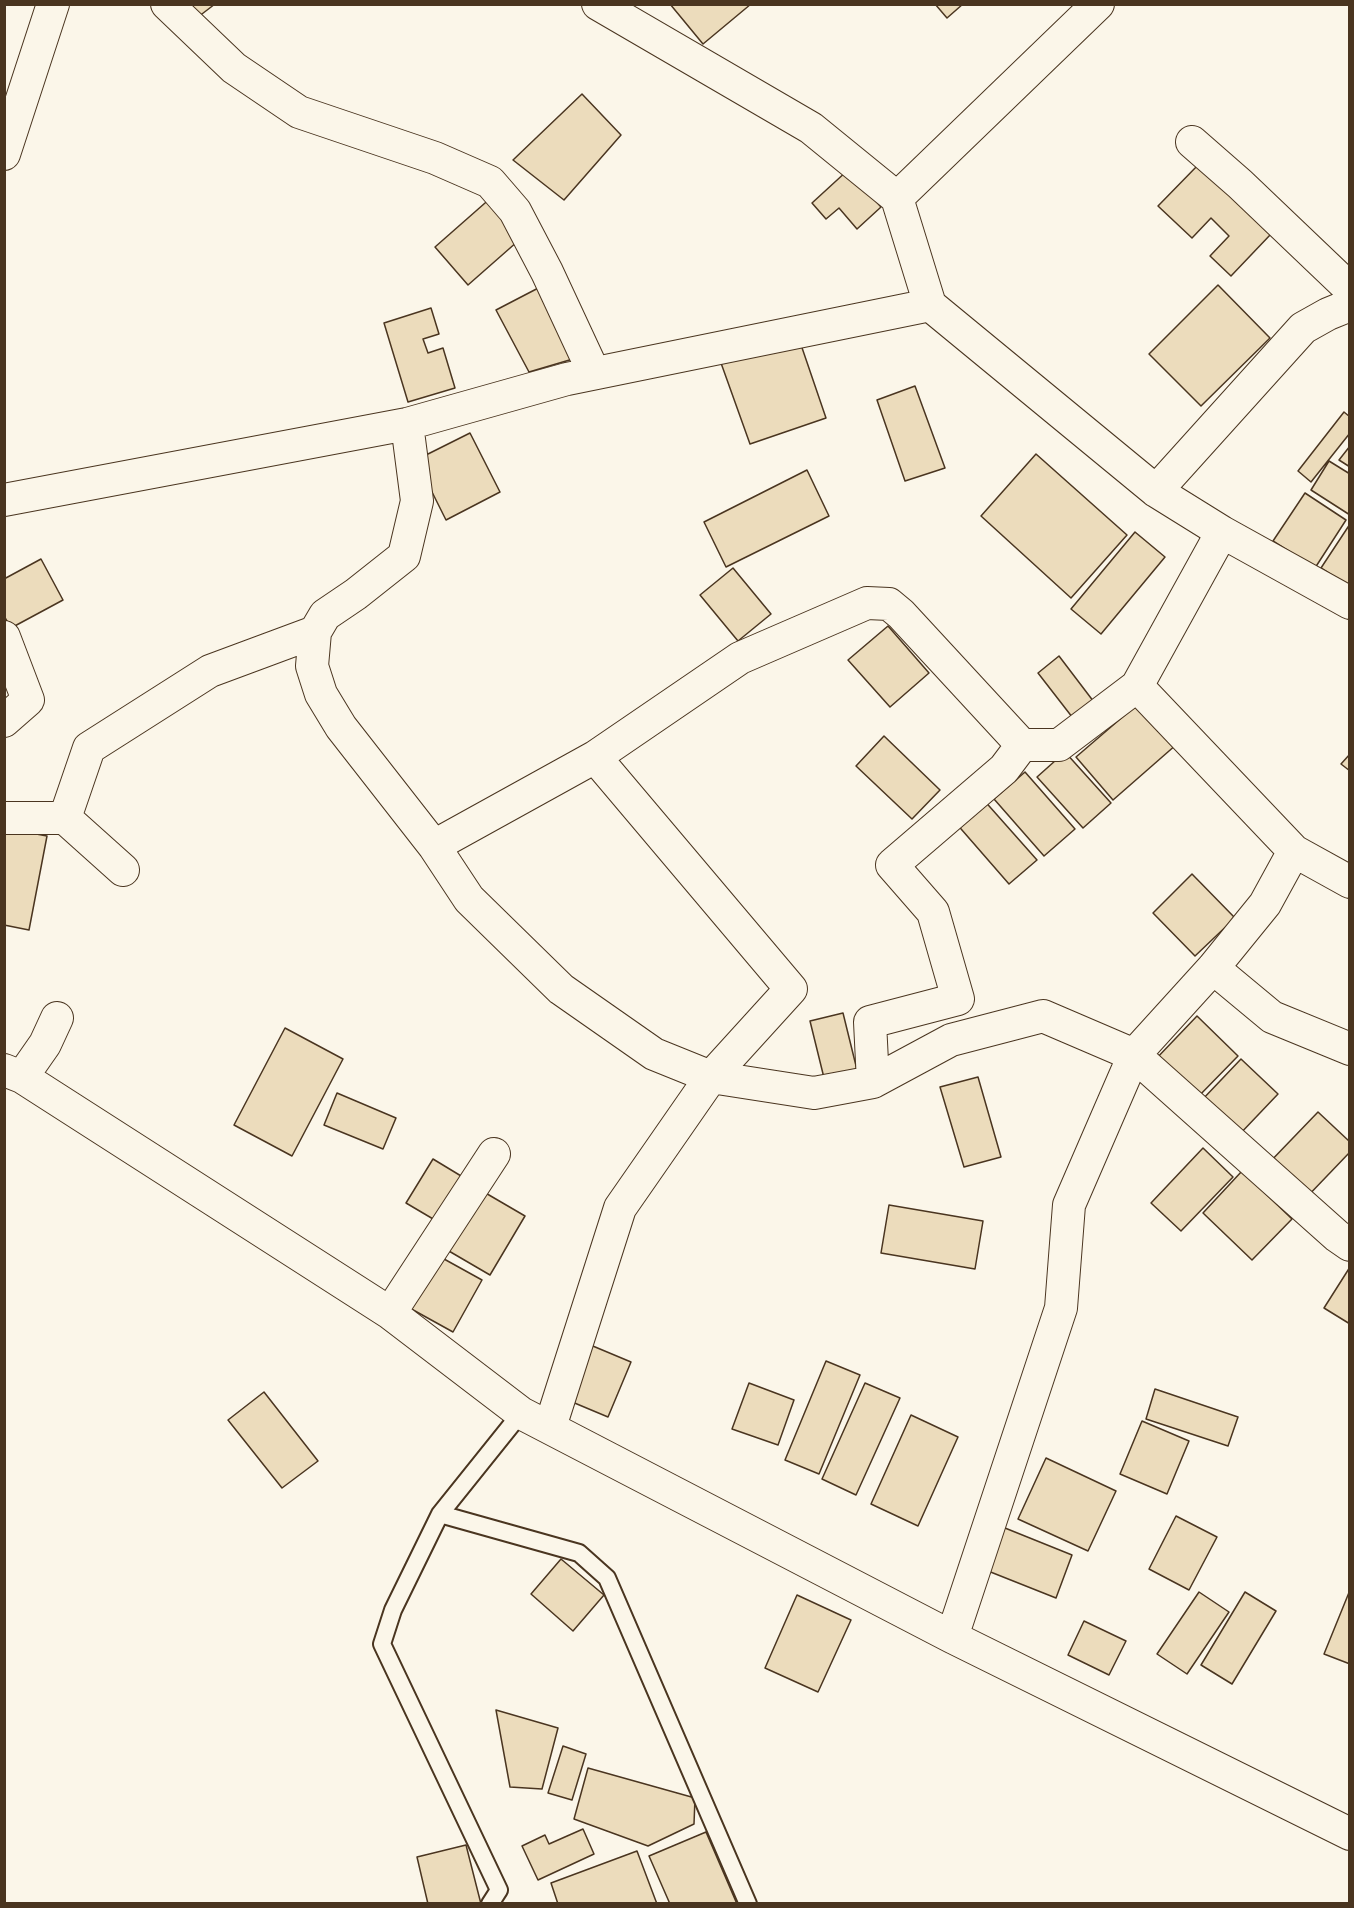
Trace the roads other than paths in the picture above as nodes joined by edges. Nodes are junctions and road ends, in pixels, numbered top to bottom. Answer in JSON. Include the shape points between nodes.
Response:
{"nodes":[{"id":1,"x":53,"y":4,"type":"edge"},
{"id":2,"x":167,"y":4,"type":"edge"},
{"id":3,"x":612,"y":8,"type":"edge"},
{"id":4,"x":1088,"y":8,"type":"edge"},
{"id":5,"x":1192,"y":142,"type":"dead end"},
{"id":6,"x":4,"y":154,"type":"edge"},
{"id":7,"x":897,"y":198,"type":"junction"},
{"id":8,"x":1350,"y":288,"type":"edge"},
{"id":9,"x":930,"y":305,"type":"junction"},
{"id":10,"x":1350,"y":305,"type":"edge"},
{"id":11,"x":594,"y":373,"type":"junction"},
{"id":12,"x":407,"y":424,"type":"junction"},
{"id":13,"x":1156,"y":491,"type":"junction"},
{"id":14,"x":4,"y":500,"type":"edge"},
{"id":15,"x":1222,"y":532,"type":"junction"},
{"id":16,"x":1350,"y":603,"type":"edge"},
{"id":17,"x":315,"y":632,"type":"junction"},
{"id":18,"x":4,"y":637,"type":"edge"},
{"id":19,"x":1137,"y":686,"type":"junction"},
{"id":20,"x":4,"y":721,"type":"edge"},
{"id":21,"x":1022,"y":745,"type":"junction"},
{"id":22,"x":595,"y":757,"type":"junction"},
{"id":23,"x":4,"y":818,"type":"edge"},
{"id":24,"x":65,"y":818,"type":"junction"},
{"id":25,"x":434,"y":846,"type":"junction"},
{"id":26,"x":1294,"y":851,"type":"junction"},
{"id":27,"x":123,"y":870,"type":"dead end"},
{"id":28,"x":1350,"y":882,"type":"edge"},
{"id":29,"x":1213,"y":968,"type":"junction"},
{"id":30,"x":57,"y":1018,"type":"dead end"},
{"id":31,"x":1350,"y":1049,"type":"edge"},
{"id":32,"x":1134,"y":1055,"type":"junction"},
{"id":33,"x":13,"y":1074,"type":"edge"},
{"id":34,"x":711,"y":1077,"type":"junction"},
{"id":35,"x":873,"y":1082,"type":"junction"},
{"id":36,"x":494,"y":1154,"type":"dead end"},
{"id":37,"x":1350,"y":1245,"type":"edge"},
{"id":38,"x":390,"y":1313,"type":"junction"},
{"id":39,"x":521,"y":1413,"type":"junction"},
{"id":40,"x":550,"y":1427,"type":"junction"},
{"id":41,"x":440,"y":1514,"type":"junction"},
{"id":42,"x":952,"y":1637,"type":"junction"},
{"id":43,"x":1350,"y":1834,"type":"edge"},
{"id":44,"x":490,"y":1904,"type":"edge"},
{"id":45,"x":748,"y":1904,"type":"edge"}],
"edges":[{"from":1,"to":6,"type":"street"},
{"from":2,"to":11,"type":"street","via":[[234,68],[299,112],[435,158],[490,182],[515,211]]},
{"from":3,"to":7,"type":"street","via":[[811,128]]},
{"from":4,"to":7,"type":"street"},
{"from":5,"to":8,"type":"street"},
{"from":7,"to":9,"type":"street"},
{"from":9,"to":11,"type":"street"},
{"from":9,"to":13,"type":"street"},
{"from":10,"to":13,"type":"street","via":[[1303,328]]},
{"from":11,"to":12,"type":"street"},
{"from":12,"to":14,"type":"street"},
{"from":12,"to":17,"type":"street","via":[[417,501],[404,556],[325,615]]},
{"from":13,"to":15,"type":"street"},
{"from":15,"to":16,"type":"street"},
{"from":15,"to":19,"type":"street"},
{"from":17,"to":24,"type":"street","via":[[210,671],[89,748]]},
{"from":17,"to":25,"type":"street","via":[[312,666],[321,694],[341,727]]},
{"from":18,"to":20,"type":"street","via":[[28,700]]},
{"from":19,"to":21,"type":"street","via":[[1059,745]]},
{"from":19,"to":26,"type":"street"},
{"from":21,"to":22,"type":"street","via":[[900,614],[889,604],[867,603],[740,657]]},
{"from":21,"to":35,"type":"street","via":[[1005,769],[892,865],[933,912],[958,999],[870,1022]]},
{"from":22,"to":25,"type":"street"},
{"from":22,"to":34,"type":"street","via":[[791,989]]},
{"from":23,"to":24,"type":"street"},
{"from":24,"to":27,"type":"street"},
{"from":25,"to":34,"type":"street","via":[[469,899],[561,989],[654,1054]]},
{"from":26,"to":28,"type":"street"},
{"from":26,"to":29,"type":"street","via":[[1265,904]]},
{"from":29,"to":31,"type":"street","via":[[1272,1017]]},
{"from":29,"to":32,"type":"street"},
{"from":30,"to":33,"type":"street","via":[[45,1044]]},
{"from":32,"to":35,"type":"street","via":[[1043,1016],[951,1040]]},
{"from":32,"to":37,"type":"street"},
{"from":32,"to":42,"type":"street","via":[[1069,1206],[1061,1308]]},
{"from":33,"to":38,"type":"street"},
{"from":34,"to":35,"type":"street","via":[[814,1093]]},
{"from":34,"to":40,"type":"street","via":[[620,1208]]},
{"from":36,"to":38,"type":"street"},
{"from":38,"to":39,"type":"street"},
{"from":39,"to":40,"type":"street"},
{"from":39,"to":41,"type":"lane"},
{"from":40,"to":42,"type":"street"},
{"from":41,"to":44,"type":"lane","via":[[393,1610],[382,1644],[499,1890]]},
{"from":41,"to":45,"type":"lane","via":[[579,1553],[607,1578]]},
{"from":42,"to":43,"type":"street"}]}
